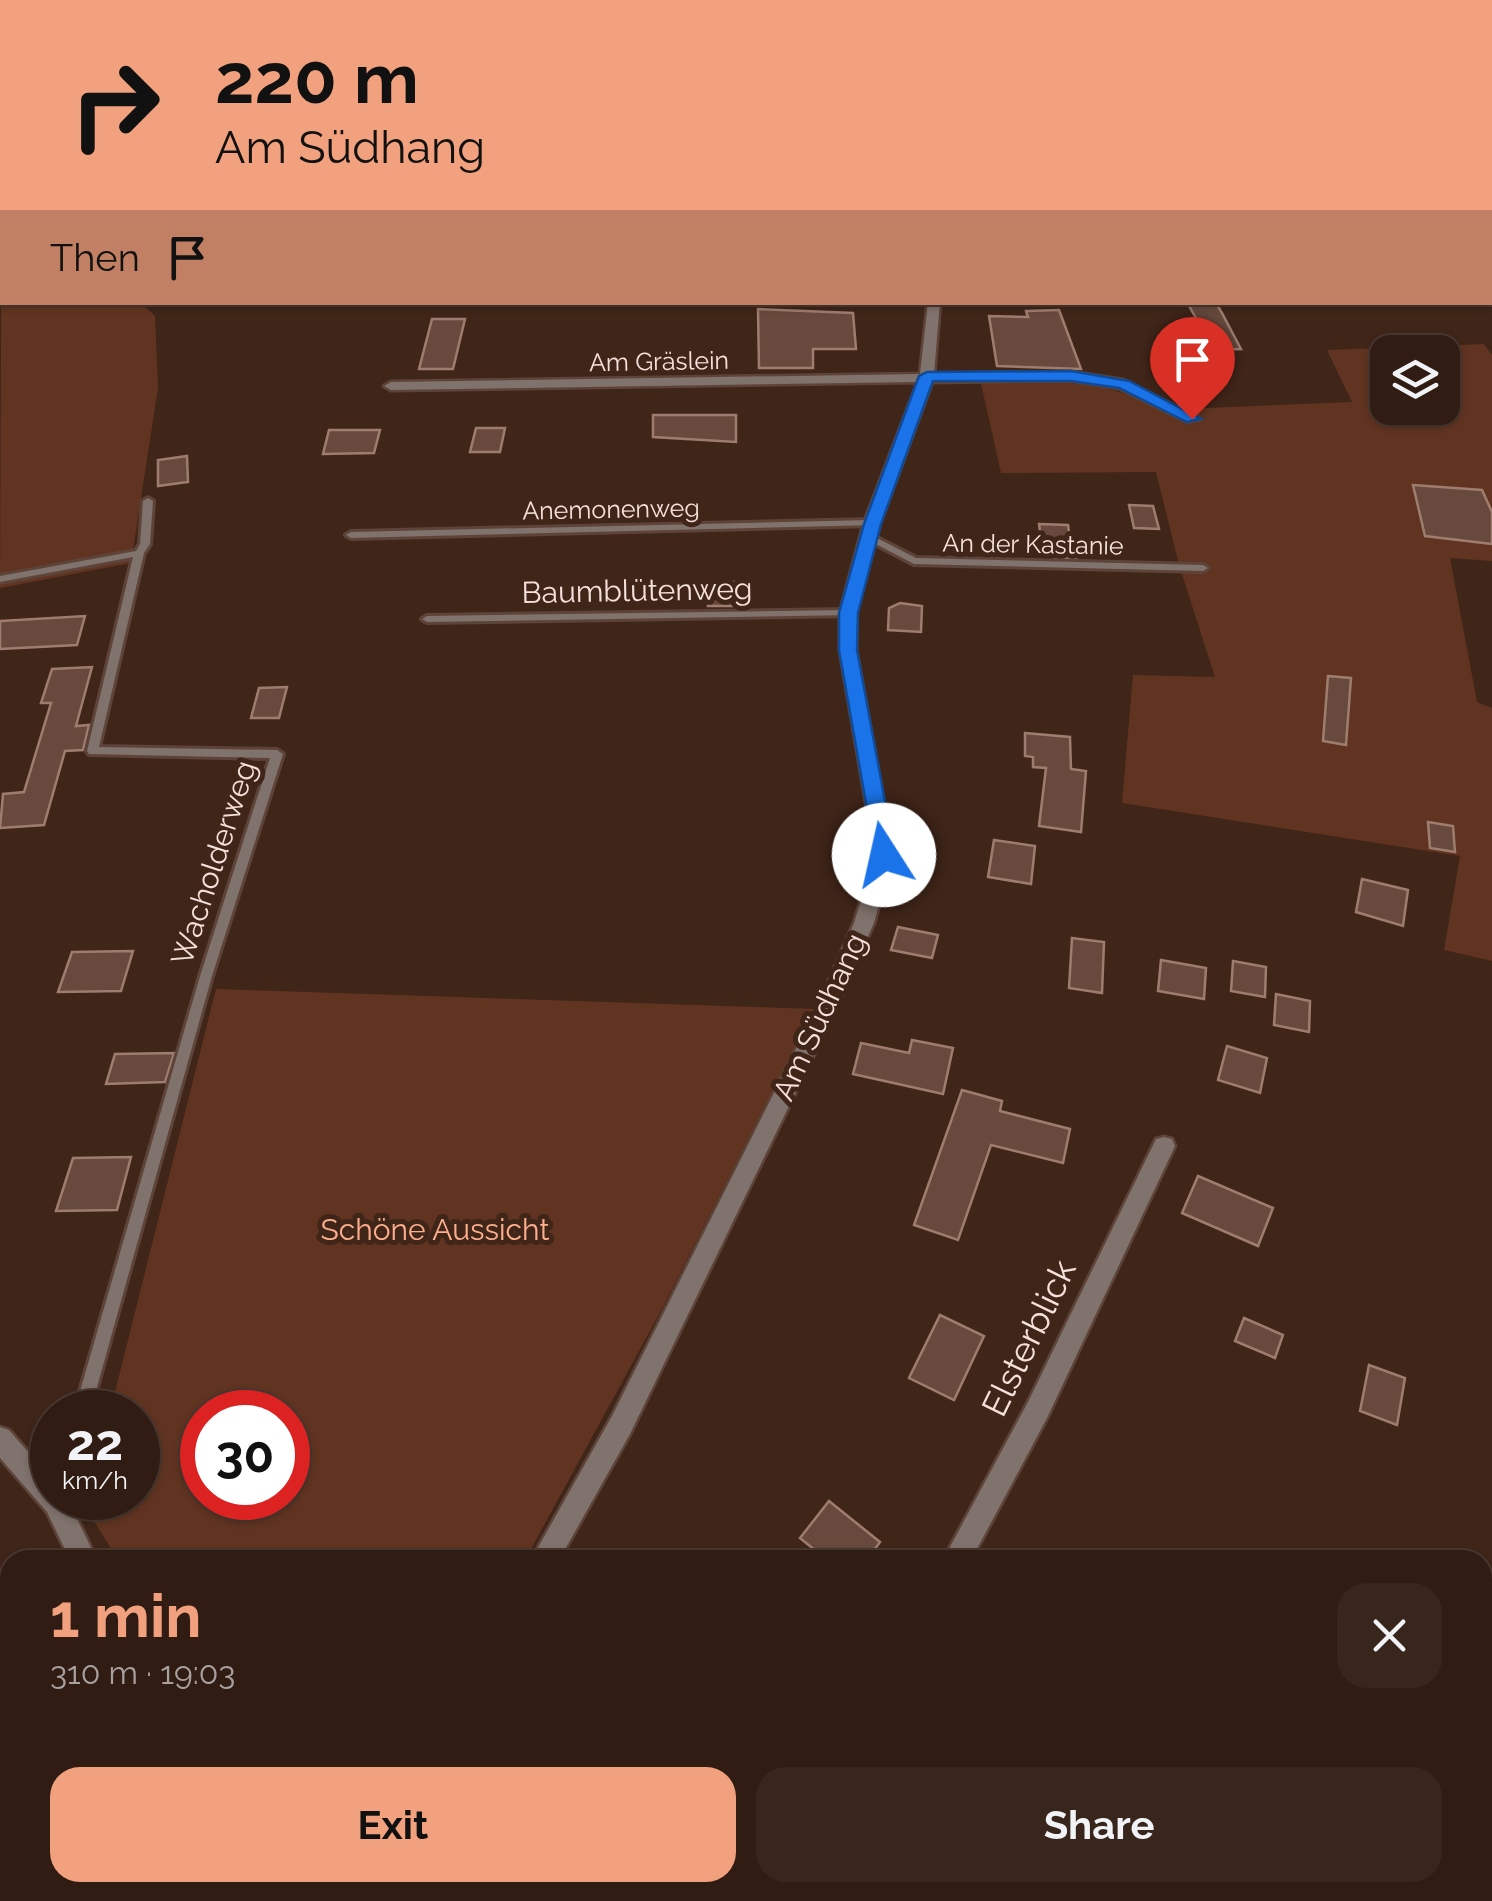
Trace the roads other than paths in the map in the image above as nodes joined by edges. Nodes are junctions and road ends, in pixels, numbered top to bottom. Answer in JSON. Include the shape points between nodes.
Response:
{"nodes":[{"id":1,"x":934,"y":305,"type":"edge"},
{"id":2,"x":927,"y":376,"type":"junction"},
{"id":3,"x":391,"y":386,"type":"dead end"},
{"id":4,"x":1192,"y":419,"type":"dead end"},
{"id":5,"x":148,"y":501,"type":"dead end"},
{"id":6,"x":870,"y":530,"type":"junction"},
{"id":7,"x":351,"y":535,"type":"dead end"},
{"id":8,"x":139,"y":553,"type":"junction"},
{"id":9,"x":1202,"y":568,"type":"dead end"},
{"id":10,"x":0,"y":579,"type":"edge"},
{"id":11,"x":848,"y":613,"type":"junction"},
{"id":12,"x":427,"y":619,"type":"dead end"},
{"id":13,"x":1164,"y":1146,"type":"dead end"},
{"id":14,"x":88,"y":1390,"type":"edge"},
{"id":15,"x":0,"y":1439,"type":"edge"},
{"id":16,"x":30,"y":1471,"type":"edge"},
{"id":17,"x":66,"y":1520,"type":"edge"},
{"id":18,"x":80,"y":1550,"type":"edge"},
{"id":19,"x":550,"y":1550,"type":"edge"},
{"id":20,"x":961,"y":1550,"type":"edge"}],
"edges":[{"from":1,"to":2,"type":"street","name":"Am Südhang"},
{"from":2,"to":3,"type":"street","name":"Am Gräslein"},
{"from":2,"to":4,"type":"street","via":[[1071,376],[1123,384]]},
{"from":2,"to":6,"type":"street","name":"Am Südhang"},
{"from":5,"to":8,"type":"lane","name":"Wacholderweg"},
{"from":6,"to":7,"type":"lane","name":"Anemonenweg"},
{"from":6,"to":9,"type":"lane","name":"An der Kastanie","via":[[914,560]]},
{"from":6,"to":11,"type":"street","name":"Am Südhang"},
{"from":8,"to":10,"type":"lane"},
{"from":8,"to":14,"type":"lane","name":"Wacholderweg","via":[[93,751],[278,754],[206,976]]},
{"from":11,"to":12,"type":"lane","name":"Baumblütenweg"},
{"from":11,"to":19,"type":"street","name":"Am Südhang","via":[[848,650],[884,855],[864,923],[630,1407]]},
{"from":13,"to":20,"type":"street","name":"Elsterblick","via":[[1038,1409]]},
{"from":15,"to":16,"type":"street"},
{"from":17,"to":18,"type":"street"}]}
